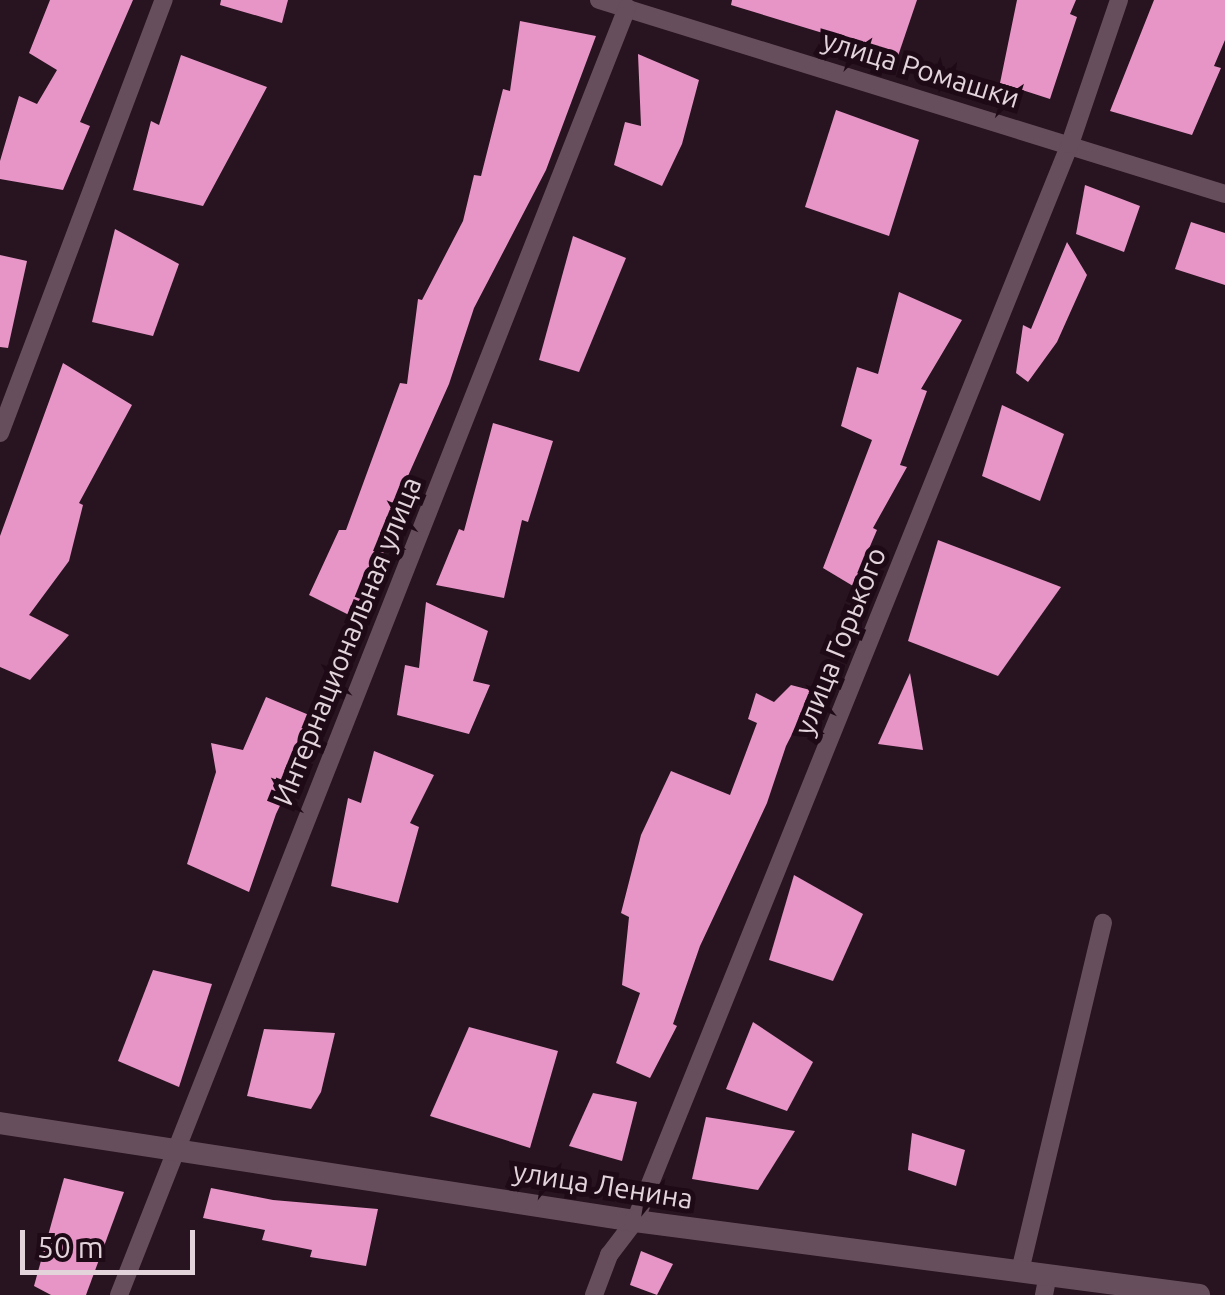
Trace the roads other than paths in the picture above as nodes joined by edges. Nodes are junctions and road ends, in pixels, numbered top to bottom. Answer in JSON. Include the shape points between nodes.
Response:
{"nodes":[{"id":1,"x":164,"y":0,"type":"edge"},
{"id":2,"x":599,"y":0,"type":"edge"},
{"id":3,"x":1119,"y":0,"type":"edge"},
{"id":4,"x":627,"y":8,"type":"junction"},
{"id":5,"x":1070,"y":144,"type":"junction"},
{"id":6,"x":1225,"y":194,"type":"edge"},
{"id":7,"x":0,"y":433,"type":"edge"},
{"id":8,"x":1102,"y":922,"type":"dead end"},
{"id":9,"x":0,"y":1124,"type":"edge"},
{"id":10,"x":176,"y":1148,"type":"junction"},
{"id":11,"x":635,"y":1221,"type":"junction"},
{"id":12,"x":1020,"y":1271,"type":"junction"},
{"id":13,"x":1046,"y":1285,"type":"edge"},
{"id":14,"x":119,"y":1295,"type":"edge"},
{"id":15,"x":594,"y":1295,"type":"edge"},
{"id":16,"x":1199,"y":1295,"type":"edge"}],
"edges":[{"from":1,"to":7,"type":"street"},
{"from":2,"to":4,"type":"street","name":"улица Ромашки"},
{"from":3,"to":5,"type":"street","name":"улица Горького"},
{"from":4,"to":5,"type":"street","name":"улица Ромашки"},
{"from":4,"to":10,"type":"street","name":"Интернациональная улица"},
{"from":5,"to":6,"type":"street","name":"улица Ромашки"},
{"from":5,"to":11,"type":"street","name":"улица Горького"},
{"from":8,"to":12,"type":"street"},
{"from":9,"to":10,"type":"street","name":"улица Ленина"},
{"from":10,"to":11,"type":"street","name":"улица Ленина"},
{"from":10,"to":14,"type":"street","name":"Интернациональная улица"},
{"from":11,"to":12,"type":"street","name":"улица Ленина"},
{"from":11,"to":15,"type":"street","name":"улица Горького","via":[[609,1255]]},
{"from":12,"to":13,"type":"street","name":"улица Ленина"},
{"from":13,"to":16,"type":"street","name":"улица Ленина"}]}
